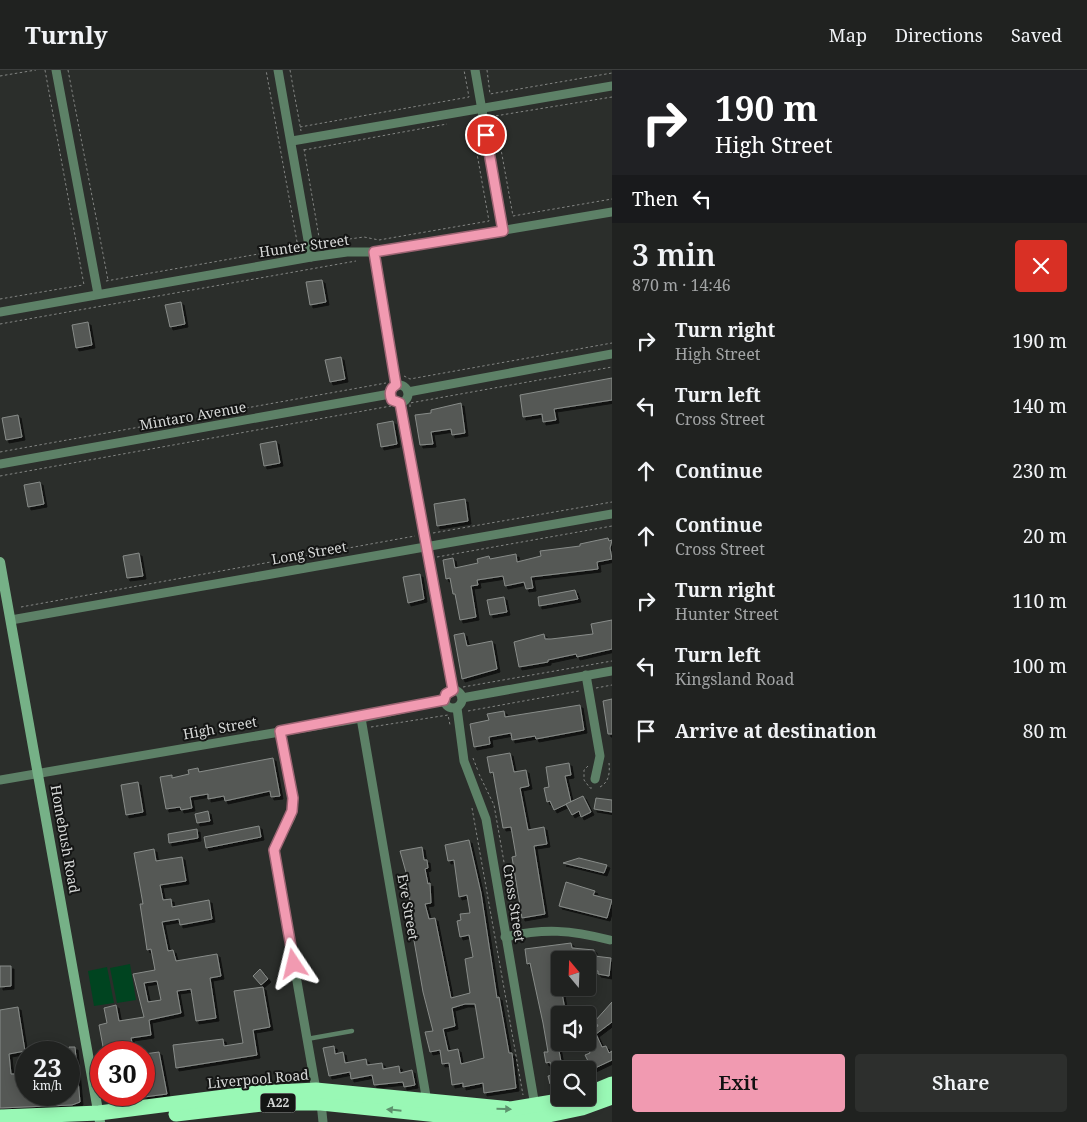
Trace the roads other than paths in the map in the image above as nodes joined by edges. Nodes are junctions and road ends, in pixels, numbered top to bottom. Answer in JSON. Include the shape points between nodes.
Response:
{"nodes":[{"id":1,"x":56,"y":70,"type":"edge"},
{"id":2,"x":278,"y":70,"type":"edge"},
{"id":3,"x":474,"y":70,"type":"edge"},
{"id":4,"x":612,"y":86,"type":"edge"},
{"id":5,"x":481,"y":108,"type":"junction"},
{"id":6,"x":292,"y":141,"type":"junction"},
{"id":7,"x":612,"y":212,"type":"edge"},
{"id":8,"x":503,"y":231,"type":"junction"},
{"id":9,"x":374,"y":252,"type":"junction"},
{"id":10,"x":311,"y":257,"type":"junction"},
{"id":11,"x":98,"y":294,"type":"junction"},
{"id":12,"x":0,"y":312,"type":"edge"},
{"id":13,"x":612,"y":354,"type":"edge"},
{"id":14,"x":392,"y":384,"type":"junction"},
{"id":15,"x":408,"y":392,"type":"junction"},
{"id":16,"x":390,"y":394,"type":"junction"},
{"id":17,"x":400,"y":403,"type":"junction"},
{"id":18,"x":0,"y":464,"type":"edge"},
{"id":19,"x":612,"y":514,"type":"edge"},
{"id":20,"x":426,"y":546,"type":"junction"},
{"id":21,"x":0,"y":562,"type":"edge"},
{"id":22,"x":11,"y":620,"type":"junction"},
{"id":23,"x":612,"y":671,"type":"edge"},
{"id":24,"x":586,"y":675,"type":"junction"},
{"id":25,"x":456,"y":689,"type":"junction"},
{"id":26,"x":462,"y":698,"type":"junction"},
{"id":27,"x":444,"y":700,"type":"junction"},
{"id":28,"x":457,"y":708,"type":"junction"},
{"id":29,"x":361,"y":718,"type":"junction"},
{"id":30,"x":280,"y":731,"type":"junction"},
{"id":31,"x":39,"y":774,"type":"junction"},
{"id":32,"x":595,"y":779,"type":"dead end"},
{"id":33,"x":0,"y":780,"type":"edge"},
{"id":34,"x":505,"y":937,"type":"junction"},
{"id":35,"x":610,"y":940,"type":"dead end"},
{"id":36,"x":352,"y":1030,"type":"dead end"},
{"id":37,"x":307,"y":1039,"type":"junction"},
{"id":38,"x":612,"y":1084,"type":"edge"},
{"id":39,"x":596,"y":1091,"type":"edge"},
{"id":40,"x":318,"y":1096,"type":"junction"},
{"id":41,"x":612,"y":1097,"type":"edge"},
{"id":42,"x":551,"y":1100,"type":"edge"},
{"id":43,"x":529,"y":1102,"type":"junction"},
{"id":44,"x":426,"y":1112,"type":"edge"},
{"id":45,"x":0,"y":1117,"type":"edge"},
{"id":46,"x":100,"y":1118,"type":"edge"},
{"id":47,"x":524,"y":1121,"type":"edge"},
{"id":48,"x":115,"y":1122,"type":"edge"},
{"id":49,"x":323,"y":1122,"type":"edge"}],
"edges":[{"from":1,"to":11,"type":"street"},
{"from":2,"to":6,"type":"street"},
{"from":3,"to":5,"type":"street"},
{"from":4,"to":5,"type":"street"},
{"from":5,"to":6,"type":"street"},
{"from":5,"to":8,"type":"street"},
{"from":6,"to":10,"type":"street"},
{"from":7,"to":8,"type":"street","name":"Hunter Street"},
{"from":8,"to":9,"type":"street","name":"Hunter Street"},
{"from":9,"to":10,"type":"street","name":"Hunter Street"},
{"from":9,"to":14,"type":"street"},
{"from":10,"to":11,"type":"street","name":"Hunter Street"},
{"from":11,"to":12,"type":"street","name":"Hunter Street"},
{"from":13,"to":15,"type":"street"},
{"from":14,"to":15,"type":"street","via":[[405,387]]},
{"from":14,"to":16,"type":"street"},
{"from":15,"to":17,"type":"street","via":[[407,398]]},
{"from":16,"to":17,"type":"street","via":[[392,400]]},
{"from":16,"to":18,"type":"street","name":"Mintaro Avenue"},
{"from":17,"to":20,"type":"street"},
{"from":19,"to":20,"type":"street","name":"Long Street"},
{"from":20,"to":22,"type":"street","name":"Long Street"},
{"from":20,"to":25,"type":"street"},
{"from":21,"to":22,"type":"main road","name":"Homebush Road"},
{"from":22,"to":31,"type":"main road","name":"Homebush Road"},
{"from":23,"to":24,"type":"street"},
{"from":24,"to":26,"type":"street"},
{"from":24,"to":32,"type":"street","via":[[600,756]]},
{"from":25,"to":26,"type":"street"},
{"from":25,"to":27,"type":"street","via":[[446,694]]},
{"from":26,"to":28,"type":"street"},
{"from":27,"to":28,"type":"street","via":[[448,707]]},
{"from":27,"to":29,"type":"street","name":"High Street"},
{"from":28,"to":34,"type":"street","name":"Cross Street","via":[[464,761],[486,819]]},
{"from":29,"to":30,"type":"street","name":"High Street"},
{"from":29,"to":44,"type":"street","name":"Eve Street"},
{"from":30,"to":31,"type":"street","name":"High Street"},
{"from":30,"to":37,"type":"street","via":[[293,798],[292,811],[274,850]]},
{"from":31,"to":33,"type":"street","name":"High Street"},
{"from":31,"to":46,"type":"main road","name":"Homebush Road"},
{"from":34,"to":35,"type":"street","via":[[567,930]]},
{"from":34,"to":43,"type":"street","name":"Cross Street"},
{"from":36,"to":37,"type":"lane"},
{"from":37,"to":40,"type":"street"},
{"from":38,"to":39,"type":"highway"},
{"from":40,"to":44,"type":"highway","name":"Liverpool Road","number":"A22"},
{"from":40,"to":46,"type":"highway","name":"Liverpool Road","number":"A22","via":[[256,1093]]},
{"from":40,"to":48,"type":"highway","name":"Liverpool Road","number":"A22","via":[[211,1115]]},
{"from":40,"to":49,"type":"street"},
{"from":41,"to":47,"type":"highway","name":"Liverpool Road","number":"A22","via":[[582,1108]]},
{"from":42,"to":43,"type":"highway","name":"Liverpool Road","number":"A22"},
{"from":44,"to":43,"type":"highway","name":"Liverpool Road","number":"A22","one_way":true},
{"from":44,"to":47,"type":"highway","name":"Liverpool Road","number":"A22"},
{"from":45,"to":46,"type":"highway","name":"Liverpool Road","number":"A22"}]}
